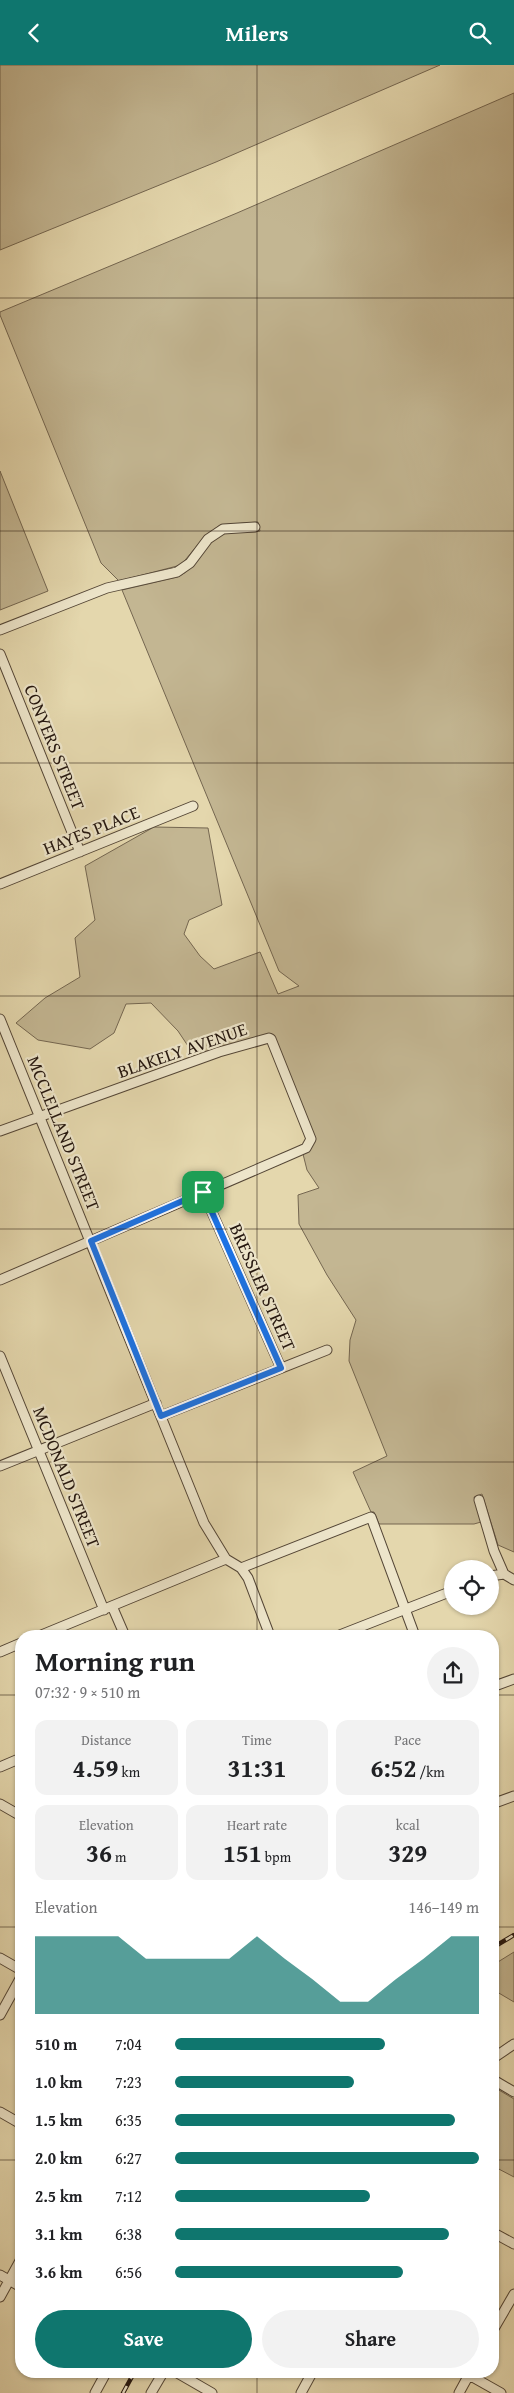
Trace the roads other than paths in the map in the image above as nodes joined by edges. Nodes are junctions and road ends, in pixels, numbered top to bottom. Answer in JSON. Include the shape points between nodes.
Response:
{"nodes":[{"id":1,"x":255,"y":527,"type":"dead end"},
{"id":2,"x":0,"y":629,"type":"edge"},
{"id":3,"x":0,"y":654,"type":"edge"},
{"id":4,"x":193,"y":806,"type":"dead end"},
{"id":5,"x":80,"y":852,"type":"junction"},
{"id":6,"x":0,"y":884,"type":"edge"},
{"id":7,"x":0,"y":1019,"type":"edge"},
{"id":8,"x":40,"y":1115,"type":"junction"},
{"id":9,"x":0,"y":1131,"type":"edge"},
{"id":10,"x":203,"y":1192,"type":"junction"},
{"id":11,"x":91,"y":1241,"type":"junction"},
{"id":12,"x":0,"y":1280,"type":"edge"},
{"id":13,"x":327,"y":1350,"type":"dead end"},
{"id":14,"x":0,"y":1356,"type":"edge"},
{"id":15,"x":281,"y":1368,"type":"junction"},
{"id":16,"x":156,"y":1403,"type":"junction"},
{"id":17,"x":161,"y":1416,"type":"junction"},
{"id":18,"x":38,"y":1451,"type":"junction"},
{"id":19,"x":0,"y":1466,"type":"edge"},
{"id":20,"x":479,"y":1500,"type":"dead end"},
{"id":21,"x":226,"y":1559,"type":"junction"},
{"id":22,"x":241,"y":1567,"type":"junction"},
{"id":23,"x":504,"y":1574,"type":"junction"},
{"id":24,"x":499,"y":1575,"type":"edge"},
{"id":25,"x":514,"y":1580,"type":"edge"},
{"id":26,"x":444,"y":1594,"type":"edge"},
{"id":27,"x":108,"y":1608,"type":"junction"},
{"id":28,"x":404,"y":1610,"type":"junction"},
{"id":29,"x":54,"y":1630,"type":"edge"},
{"id":30,"x":121,"y":1630,"type":"edge"},
{"id":31,"x":268,"y":1630,"type":"edge"},
{"id":32,"x":352,"y":1630,"type":"edge"},
{"id":33,"x":412,"y":1630,"type":"edge"},
{"id":34,"x":15,"y":1646,"type":"edge"},
{"id":35,"x":0,"y":1652,"type":"edge"},
{"id":36,"x":514,"y":1679,"type":"edge"},
{"id":37,"x":499,"y":1684,"type":"edge"},
{"id":38,"x":15,"y":1761,"type":"edge"},
{"id":39,"x":0,"y":1767,"type":"edge"},
{"id":40,"x":514,"y":1796,"type":"edge"},
{"id":41,"x":499,"y":1801,"type":"edge"},
{"id":42,"x":0,"y":1804,"type":"edge"},
{"id":43,"x":15,"y":1813,"type":"edge"},
{"id":44,"x":0,"y":1958,"type":"edge"},
{"id":45,"x":15,"y":1967,"type":"edge"},
{"id":46,"x":15,"y":1988,"type":"edge"},
{"id":47,"x":0,"y":2015,"type":"edge"},
{"id":48,"x":514,"y":2044,"type":"edge"},
{"id":49,"x":499,"y":2054,"type":"edge"},
{"id":50,"x":499,"y":2083,"type":"edge"},
{"id":51,"x":514,"y":2092,"type":"edge"},
{"id":52,"x":0,"y":2112,"type":"edge"},
{"id":53,"x":15,"y":2121,"type":"edge"},
{"id":54,"x":499,"y":2236,"type":"edge"},
{"id":55,"x":514,"y":2243,"type":"edge"},
{"id":56,"x":15,"y":2270,"type":"edge"},
{"id":57,"x":0,"y":2275,"type":"edge"},
{"id":58,"x":9,"y":2281,"type":"junction"},
{"id":59,"x":15,"y":2284,"type":"edge"},
{"id":60,"x":514,"y":2294,"type":"edge"},
{"id":61,"x":0,"y":2297,"type":"edge"},
{"id":62,"x":499,"y":2321,"type":"edge"},
{"id":63,"x":103,"y":2378,"type":"edge"},
{"id":64,"x":160,"y":2378,"type":"edge"},
{"id":65,"x":186,"y":2378,"type":"edge"},
{"id":66,"x":309,"y":2378,"type":"edge"},
{"id":67,"x":465,"y":2378,"type":"edge"},
{"id":68,"x":477,"y":2378,"type":"edge"},
{"id":69,"x":95,"y":2393,"type":"edge"},
{"id":70,"x":151,"y":2393,"type":"edge"},
{"id":71,"x":212,"y":2393,"type":"edge"},
{"id":72,"x":301,"y":2393,"type":"edge"},
{"id":73,"x":459,"y":2393,"type":"edge"},
{"id":74,"x":501,"y":2393,"type":"edge"}],
"edges":[{"from":1,"to":2,"type":"street","via":[[226,528],[216,533],[190,563],[177,572],[107,588]]},
{"from":3,"to":5,"type":"street","name":"CONYERS STREET"},
{"from":4,"to":5,"type":"street","name":"HAYES PLACE"},
{"from":5,"to":6,"type":"street","name":"HAYES PLACE"},
{"from":7,"to":8,"type":"street","name":"MCCLELLAND STREET"},
{"from":8,"to":9,"type":"street","name":"BLAKELY AVENUE"},
{"from":8,"to":10,"type":"street","name":"BLAKELY AVENUE","via":[[219,1052],[271,1039],[310,1143],[306,1148]]},
{"from":8,"to":11,"type":"street","name":"MCCLELLAND STREET"},
{"from":10,"to":11,"type":"street"},
{"from":10,"to":15,"type":"street","name":"BRESSLER STREET"},
{"from":11,"to":12,"type":"street"},
{"from":11,"to":16,"type":"street","name":"MCCLELLAND STREET"},
{"from":13,"to":15,"type":"street"},
{"from":14,"to":18,"type":"street","name":"MCDONALD STREET"},
{"from":15,"to":17,"type":"street"},
{"from":16,"to":17,"type":"street","name":"MCCLELLAND STREET"},
{"from":16,"to":18,"type":"street"},
{"from":17,"to":21,"type":"street","name":"MCCLELLAND STREET","via":[[204,1523]]},
{"from":18,"to":19,"type":"street"},
{"from":18,"to":27,"type":"street","name":"MCDONALD STREET"},
{"from":20,"to":23,"type":"street"},
{"from":21,"to":22,"type":"street"},
{"from":21,"to":27,"type":"street"},
{"from":22,"to":28,"type":"street","via":[[371,1517]]},
{"from":22,"to":31,"type":"street"},
{"from":23,"to":24,"type":"street"},
{"from":23,"to":25,"type":"street"},
{"from":26,"to":28,"type":"street"},
{"from":27,"to":29,"type":"street"},
{"from":27,"to":30,"type":"street","name":"MCDONALD STREET"},
{"from":28,"to":32,"type":"street"},
{"from":28,"to":33,"type":"street"},
{"from":34,"to":35,"type":"street"},
{"from":36,"to":37,"type":"street"},
{"from":38,"to":39,"type":"street"},
{"from":40,"to":41,"type":"street"},
{"from":42,"to":43,"type":"street"},
{"from":44,"to":45,"type":"street"},
{"from":46,"to":47,"type":"street"},
{"from":48,"to":49,"type":"street"},
{"from":50,"to":51,"type":"street"},
{"from":52,"to":53,"type":"street"},
{"from":54,"to":55,"type":"street"},
{"from":56,"to":58,"type":"street"},
{"from":57,"to":58,"type":"street"},
{"from":58,"to":59,"type":"street"},
{"from":58,"to":61,"type":"street"},
{"from":60,"to":62,"type":"street"},
{"from":63,"to":69,"type":"street"},
{"from":64,"to":70,"type":"street"},
{"from":65,"to":71,"type":"street"},
{"from":66,"to":72,"type":"street"},
{"from":67,"to":73,"type":"street"},
{"from":68,"to":74,"type":"street"}]}
